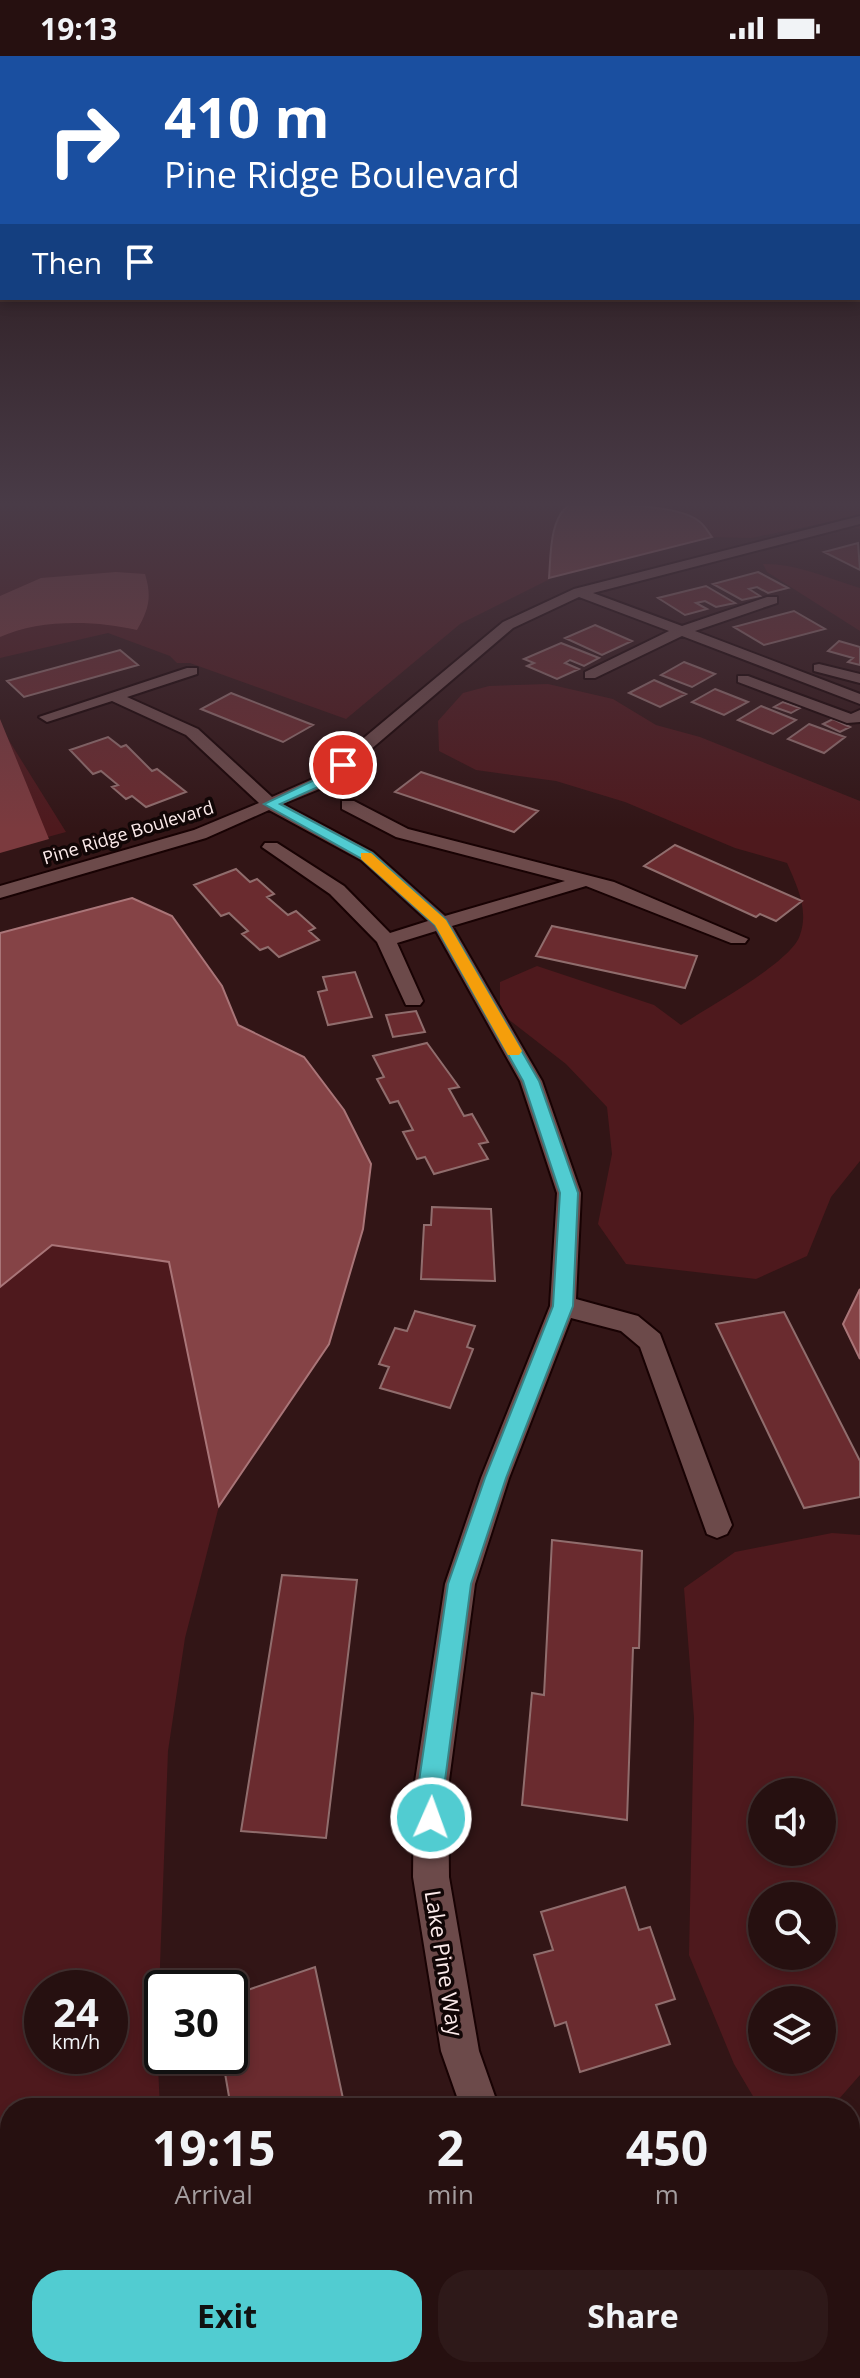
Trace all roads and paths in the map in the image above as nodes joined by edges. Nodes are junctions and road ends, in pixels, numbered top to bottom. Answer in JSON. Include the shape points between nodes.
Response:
{"nodes":[{"id":1,"x":535,"y":612,"type":"edge"},
{"id":2,"x":630,"y":612,"type":"edge"},
{"id":3,"x":738,"y":612,"type":"edge"},
{"id":4,"x":682,"y":633,"type":"junction"},
{"id":5,"x":819,"y":668,"type":"dead end"},
{"id":6,"x":192,"y":671,"type":"dead end"},
{"id":7,"x":590,"y":675,"type":"dead end"},
{"id":8,"x":743,"y":679,"type":"dead end"},
{"id":9,"x":860,"y":679,"type":"edge"},
{"id":10,"x":113,"y":696,"type":"junction"},
{"id":11,"x":860,"y":699,"type":"edge"},
{"id":12,"x":47,"y":717,"type":"dead end"},
{"id":13,"x":858,"y":719,"type":"edge"},
{"id":14,"x":270,"y":804,"type":"junction"},
{"id":15,"x":348,"y":805,"type":"dead end"},
{"id":16,"x":271,"y":847,"type":"dead end"},
{"id":17,"x":587,"y":881,"type":"junction"},
{"id":18,"x":0,"y":892,"type":"edge"},
{"id":19,"x":441,"y":923,"type":"junction"},
{"id":20,"x":738,"y":939,"type":"dead end"},
{"id":21,"x":386,"y":940,"type":"junction"},
{"id":22,"x":413,"y":1001,"type":"dead end"},
{"id":23,"x":563,"y":1306,"type":"junction"},
{"id":24,"x":717,"y":1525,"type":"dead end"},
{"id":25,"x":476,"y":2098,"type":"edge"}],
"edges":[{"from":1,"to":14,"type":"street","name":"Pine Ridge Boulevard","via":[[508,625],[323,781]]},
{"from":2,"to":4,"type":"street"},
{"from":3,"to":4,"type":"street"},
{"from":4,"to":7,"type":"street","via":[[659,639]]},
{"from":4,"to":11,"type":"street"},
{"from":5,"to":9,"type":"street"},
{"from":6,"to":10,"type":"street"},
{"from":8,"to":13,"type":"street"},
{"from":10,"to":12,"type":"street"},
{"from":10,"to":14,"type":"street","name":"Lake Pine Way","via":[[192,732]]},
{"from":14,"to":18,"type":"street","name":"Pine Ridge Boulevard","via":[[200,834]]},
{"from":14,"to":19,"type":"street","name":"Lake Pine Way","via":[[367,856]]},
{"from":15,"to":17,"type":"street","via":[[402,833]]},
{"from":16,"to":21,"type":"street","via":[[337,890]]},
{"from":17,"to":19,"type":"street"},
{"from":17,"to":20,"type":"street"},
{"from":19,"to":21,"type":"street"},
{"from":19,"to":23,"type":"street","name":"Lake Pine Way","via":[[531,1081],[569,1193]]},
{"from":21,"to":22,"type":"street"},
{"from":23,"to":24,"type":"street","via":[[629,1323],[651,1341]]},
{"from":23,"to":25,"type":"street","name":"Lake Pine Way","via":[[495,1478],[460,1584],[431,1788],[431,1877],[460,2051]]}]}
